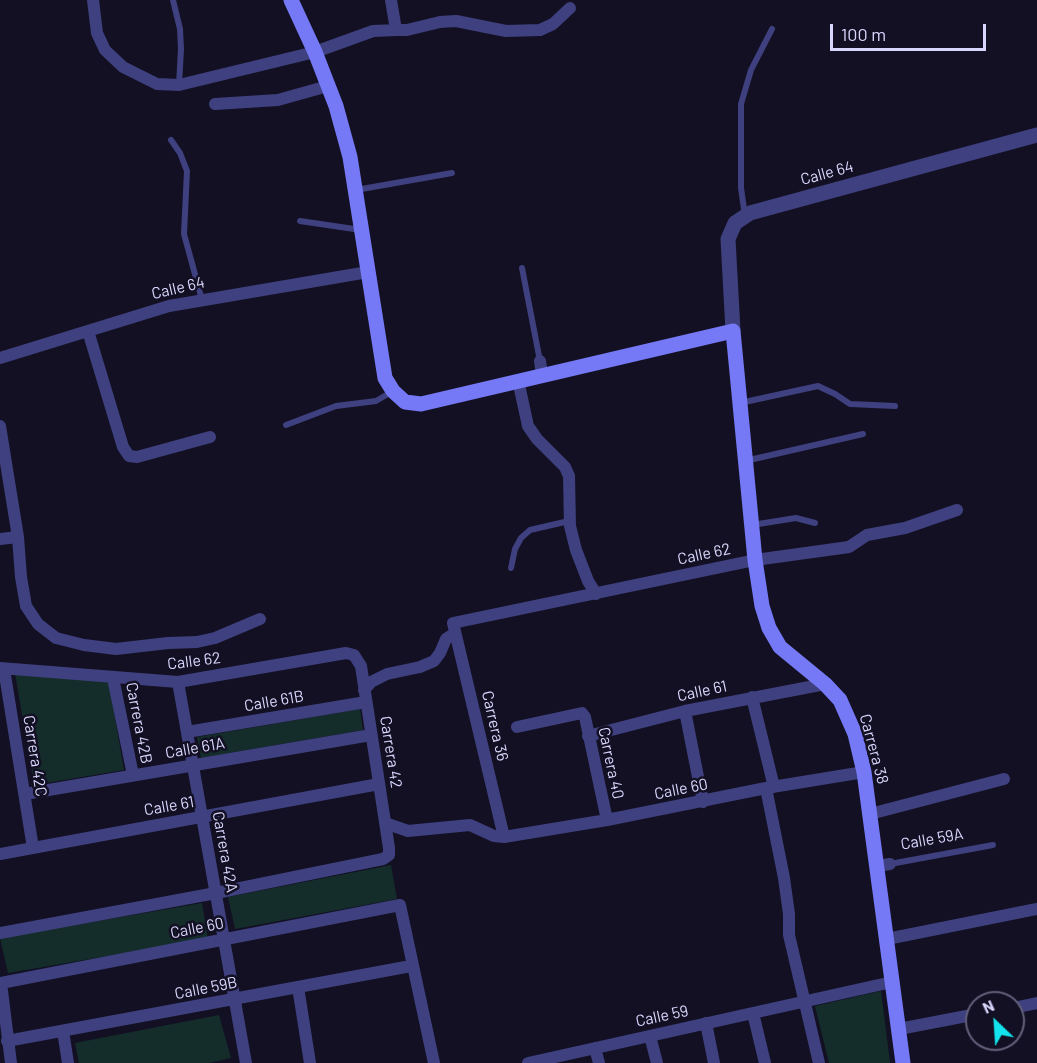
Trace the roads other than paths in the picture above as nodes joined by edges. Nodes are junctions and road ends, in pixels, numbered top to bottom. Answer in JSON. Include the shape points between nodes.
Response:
{"nodes":[{"id":1,"x":93,"y":0,"type":"edge"},
{"id":2,"x":173,"y":0,"type":"edge"},
{"id":3,"x":291,"y":0,"type":"edge"},
{"id":4,"x":391,"y":0,"type":"edge"},
{"id":5,"x":570,"y":8,"type":"dead end"},
{"id":6,"x":772,"y":29,"type":"dead end"},
{"id":7,"x":396,"y":30,"type":"junction"},
{"id":8,"x":315,"y":52,"type":"junction"},
{"id":9,"x":179,"y":85,"type":"junction"},
{"id":10,"x":328,"y":86,"type":"junction"},
{"id":11,"x":215,"y":104,"type":"dead end"},
{"id":12,"x":1037,"y":135,"type":"edge"},
{"id":13,"x":171,"y":140,"type":"dead end"},
{"id":14,"x":452,"y":173,"type":"dead end"},
{"id":15,"x":355,"y":190,"type":"junction"},
{"id":16,"x":745,"y":217,"type":"junction"},
{"id":17,"x":300,"y":222,"type":"dead end"},
{"id":18,"x":361,"y":231,"type":"junction"},
{"id":19,"x":522,"y":268,"type":"dead end"},
{"id":20,"x":368,"y":272,"type":"junction"},
{"id":21,"x":202,"y":300,"type":"junction"},
{"id":22,"x":88,"y":331,"type":"junction"},
{"id":23,"x":733,"y":331,"type":"junction"},
{"id":24,"x":0,"y":358,"type":"edge"},
{"id":25,"x":541,"y":368,"type":"junction"},
{"id":26,"x":518,"y":380,"type":"junction"},
{"id":27,"x":393,"y":391,"type":"junction"},
{"id":28,"x":740,"y":403,"type":"junction"},
{"id":29,"x":895,"y":406,"type":"dead end"},
{"id":30,"x":286,"y":425,"type":"dead end"},
{"id":31,"x":0,"y":426,"type":"edge"},
{"id":32,"x":863,"y":434,"type":"dead end"},
{"id":33,"x":210,"y":437,"type":"dead end"},
{"id":34,"x":745,"y":461,"type":"junction"},
{"id":35,"x":957,"y":510,"type":"dead end"},
{"id":36,"x":570,"y":521,"type":"junction"},
{"id":37,"x":815,"y":523,"type":"dead end"},
{"id":38,"x":751,"y":525,"type":"junction"},
{"id":39,"x":18,"y":537,"type":"junction"},
{"id":40,"x":0,"y":539,"type":"edge"},
{"id":41,"x":755,"y":560,"type":"junction"},
{"id":42,"x":511,"y":568,"type":"dead end"},
{"id":43,"x":596,"y":594,"type":"junction"},
{"id":44,"x":260,"y":619,"type":"dead end"},
{"id":45,"x":454,"y":628,"type":"junction"},
{"id":46,"x":358,"y":661,"type":"junction"},
{"id":47,"x":2,"y":669,"type":"edge"},
{"id":48,"x":387,"y":674,"type":"junction"},
{"id":49,"x":113,"y":678,"type":"junction"},
{"id":50,"x":178,"y":682,"type":"junction"},
{"id":51,"x":825,"y":684,"type":"junction"},
{"id":52,"x":365,"y":696,"type":"junction"},
{"id":53,"x":752,"y":697,"type":"junction"},
{"id":54,"x":685,"y":711,"type":"junction"},
{"id":55,"x":517,"y":727,"type":"dead end"},
{"id":56,"x":187,"y":732,"type":"junction"},
{"id":57,"x":372,"y":735,"type":"junction"},
{"id":58,"x":588,"y":736,"type":"junction"},
{"id":59,"x":193,"y":765,"type":"junction"},
{"id":60,"x":864,"y":772,"type":"junction"},
{"id":61,"x":133,"y":775,"type":"junction"},
{"id":62,"x":1004,"y":779,"type":"dead end"},
{"id":63,"x":379,"y":784,"type":"junction"},
{"id":64,"x":770,"y":788,"type":"junction"},
{"id":65,"x":25,"y":794,"type":"junction"},
{"id":66,"x":703,"y":802,"type":"junction"},
{"id":67,"x":870,"y":814,"type":"junction"},
{"id":68,"x":202,"y":817,"type":"junction"},
{"id":69,"x":607,"y":820,"type":"junction"},
{"id":70,"x":385,"y":823,"type":"junction"},
{"id":71,"x":408,"y":831,"type":"junction"},
{"id":72,"x":504,"y":837,"type":"junction"},
{"id":73,"x":993,"y":845,"type":"dead end"},
{"id":74,"x":33,"y":848,"type":"junction"},
{"id":75,"x":389,"y":852,"type":"junction"},
{"id":76,"x":0,"y":854,"type":"edge"},
{"id":77,"x":883,"y":865,"type":"junction"},
{"id":78,"x":216,"y":893,"type":"junction"},
{"id":79,"x":1037,"y":909,"type":"edge"},
{"id":80,"x":0,"y":933,"type":"edge"},
{"id":81,"x":887,"y":939,"type":"junction"},
{"id":82,"x":224,"y":940,"type":"junction"},
{"id":83,"x":411,"y":966,"type":"junction"},
{"id":84,"x":892,"y":982,"type":"junction"},
{"id":85,"x":1,"y":983,"type":"edge"},
{"id":86,"x":298,"y":987,"type":"junction"},
{"id":87,"x":235,"y":999,"type":"junction"},
{"id":88,"x":803,"y":1002,"type":"junction"},
{"id":89,"x":753,"y":1013,"type":"junction"},
{"id":90,"x":965,"y":1016,"type":"edge"},
{"id":91,"x":706,"y":1023,"type":"junction"},
{"id":92,"x":899,"y":1029,"type":"junction"},
{"id":93,"x":63,"y":1031,"type":"junction"},
{"id":94,"x":650,"y":1036,"type":"junction"},
{"id":95,"x":7,"y":1041,"type":"junction"},
{"id":96,"x":595,"y":1048,"type":"junction"},
{"id":97,"x":541,"y":1062,"type":"edge"},
{"id":98,"x":11,"y":1063,"type":"edge"},
{"id":99,"x":68,"y":1063,"type":"edge"},
{"id":100,"x":244,"y":1063,"type":"edge"},
{"id":101,"x":310,"y":1063,"type":"edge"},
{"id":102,"x":434,"y":1063,"type":"edge"},
{"id":103,"x":528,"y":1063,"type":"edge"},
{"id":104,"x":599,"y":1063,"type":"edge"},
{"id":105,"x":657,"y":1063,"type":"edge"},
{"id":106,"x":714,"y":1063,"type":"edge"},
{"id":107,"x":765,"y":1063,"type":"edge"},
{"id":108,"x":819,"y":1063,"type":"edge"},
{"id":109,"x":903,"y":1063,"type":"edge"}],
"edges":[{"from":1,"to":9,"type":"street","via":[[97,33],[105,50],[123,67],[157,84]]},
{"from":2,"to":9,"type":"lane","via":[[180,29]]},
{"from":3,"to":8,"type":"main road"},
{"from":4,"to":7,"type":"street"},
{"from":5,"to":7,"type":"street","via":[[540,30],[506,31],[456,21]]},
{"from":6,"to":16,"type":"lane","via":[[751,70],[741,104]]},
{"from":7,"to":8,"type":"street","via":[[373,31]]},
{"from":8,"to":9,"type":"street"},
{"from":8,"to":10,"type":"main road"},
{"from":10,"to":11,"type":"street","via":[[278,100]]},
{"from":10,"to":15,"type":"main road","via":[[350,157]]},
{"from":12,"to":16,"type":"street","name":"Calle 64"},
{"from":13,"to":21,"type":"lane","via":[[187,171],[184,234]]},
{"from":14,"to":15,"type":"lane"},
{"from":15,"to":18,"type":"main road"},
{"from":16,"to":23,"type":"street","via":[[735,223],[728,239]]},
{"from":17,"to":18,"type":"lane"},
{"from":18,"to":20,"type":"main road"},
{"from":19,"to":25,"type":"lane"},
{"from":20,"to":21,"type":"street","name":"Calle 64"},
{"from":20,"to":27,"type":"main road","via":[[385,378]]},
{"from":21,"to":22,"type":"street","name":"Calle 64"},
{"from":22,"to":24,"type":"street","name":"Calle 64"},
{"from":22,"to":33,"type":"street","via":[[129,456]]},
{"from":23,"to":25,"type":"main road"},
{"from":23,"to":28,"type":"main road","name":"Carrera 38"},
{"from":25,"to":26,"type":"main road"},
{"from":26,"to":27,"type":"main road","via":[[421,404],[405,402]]},
{"from":26,"to":36,"type":"street","via":[[528,426],[569,476]]},
{"from":27,"to":30,"type":"lane","via":[[376,401],[336,406]]},
{"from":28,"to":29,"type":"lane","via":[[818,386],[850,404]]},
{"from":28,"to":34,"type":"main road","name":"Carrera 38"},
{"from":31,"to":39,"type":"street"},
{"from":32,"to":34,"type":"lane"},
{"from":34,"to":38,"type":"main road","name":"Carrera 38"},
{"from":35,"to":41,"type":"street","name":"Calle 62","via":[[905,528],[867,535],[849,547]]},
{"from":36,"to":42,"type":"lane","via":[[530,530],[515,549]]},
{"from":36,"to":43,"type":"street","via":[[576,550]]},
{"from":37,"to":38,"type":"lane","via":[[796,518]]},
{"from":38,"to":41,"type":"main road","name":"Carrera 38"},
{"from":39,"to":40,"type":"street"},
{"from":39,"to":44,"type":"street","via":[[26,606],[38,624],[56,638],[116,649],[197,642]]},
{"from":41,"to":43,"type":"street","name":"Calle 62"},
{"from":41,"to":51,"type":"main road","name":"Carrera 38","via":[[769,628],[780,647]]},
{"from":43,"to":45,"type":"street","name":"Calle 62"},
{"from":45,"to":48,"type":"street","via":[[434,661]]},
{"from":45,"to":72,"type":"street","name":"Carrera 36"},
{"from":46,"to":48,"type":"street"},
{"from":46,"to":50,"type":"street","name":"Calle 62","via":[[346,653]]},
{"from":46,"to":52,"type":"street","name":"Carrera 42"},
{"from":47,"to":49,"type":"street","name":"Calle 62"},
{"from":47,"to":65,"type":"street","name":"Carrera 42C"},
{"from":48,"to":52,"type":"street","via":[[372,682]]},
{"from":49,"to":50,"type":"street","name":"Calle 62"},
{"from":49,"to":61,"type":"street","name":"Carrera 42B"},
{"from":50,"to":56,"type":"street","name":"Carrera 42A"},
{"from":51,"to":53,"type":"street","name":"Calle 61"},
{"from":51,"to":60,"type":"main road","name":"Carrera 38","via":[[840,700],[848,717]]},
{"from":52,"to":56,"type":"street","name":"Calle 61B"},
{"from":52,"to":57,"type":"street","name":"Carrera 42"},
{"from":53,"to":54,"type":"street","name":"Calle 61"},
{"from":53,"to":64,"type":"street"},
{"from":54,"to":58,"type":"street","name":"Calle 61"},
{"from":54,"to":66,"type":"street"},
{"from":55,"to":58,"type":"street","name":"Carrera 40","via":[[582,713]]},
{"from":56,"to":59,"type":"street","name":"Carrera 42A"},
{"from":57,"to":59,"type":"street","name":"Calle 61A"},
{"from":57,"to":63,"type":"street","name":"Carrera 42"},
{"from":58,"to":69,"type":"street","name":"Carrera 40"},
{"from":59,"to":61,"type":"street","name":"Calle 61A"},
{"from":59,"to":68,"type":"street","name":"Carrera 42A"},
{"from":60,"to":64,"type":"street","name":"Calle 60"},
{"from":60,"to":67,"type":"main road","name":"Carrera 38"},
{"from":61,"to":65,"type":"street","name":"Calle 61A"},
{"from":62,"to":67,"type":"street"},
{"from":63,"to":68,"type":"street","name":"Calle 61"},
{"from":63,"to":70,"type":"street","name":"Carrera 42"},
{"from":64,"to":66,"type":"street","name":"Calle 60"},
{"from":64,"to":88,"type":"street","via":[[789,935]]},
{"from":65,"to":74,"type":"street","name":"Carrera 42C"},
{"from":66,"to":69,"type":"street","name":"Calle 60"},
{"from":67,"to":77,"type":"main road","name":"Carrera 38"},
{"from":68,"to":74,"type":"street","name":"Calle 61"},
{"from":68,"to":78,"type":"street","name":"Carrera 42A"},
{"from":69,"to":72,"type":"street","name":"Calle 60"},
{"from":70,"to":71,"type":"street"},
{"from":70,"to":75,"type":"street","name":"Carrera 42"},
{"from":71,"to":72,"type":"street","via":[[461,824]]},
{"from":71,"to":75,"type":"street"},
{"from":73,"to":77,"type":"lane","name":"Calle 59A"},
{"from":74,"to":76,"type":"street","name":"Calle 61"},
{"from":75,"to":78,"type":"street","name":"Calle 60","via":[[384,859]]},
{"from":77,"to":81,"type":"main road","name":"Carrera 38"},
{"from":78,"to":80,"type":"street","name":"Calle 60"},
{"from":78,"to":82,"type":"street","name":"Carrera 42A"},
{"from":79,"to":81,"type":"street"},
{"from":81,"to":84,"type":"main road","name":"Carrera 38"},
{"from":82,"to":83,"type":"street","name":"Calle 60","via":[[400,905]]},
{"from":82,"to":85,"type":"street","name":"Calle 60"},
{"from":82,"to":87,"type":"street","name":"Carrera 42A"},
{"from":83,"to":86,"type":"street","name":"Calle 59B"},
{"from":83,"to":102,"type":"street"},
{"from":84,"to":88,"type":"street","name":"Calle 59"},
{"from":84,"to":92,"type":"main road","name":"Carrera 38"},
{"from":85,"to":95,"type":"street"},
{"from":86,"to":87,"type":"street","name":"Calle 59B"},
{"from":86,"to":101,"type":"street"},
{"from":87,"to":93,"type":"street","name":"Calle 59B"},
{"from":87,"to":100,"type":"street","name":"Carrera 42A"},
{"from":88,"to":89,"type":"street","name":"Calle 59"},
{"from":88,"to":108,"type":"street"},
{"from":89,"to":91,"type":"street","name":"Calle 59"},
{"from":89,"to":107,"type":"street"},
{"from":90,"to":92,"type":"street"},
{"from":91,"to":94,"type":"street","name":"Calle 59"},
{"from":91,"to":106,"type":"street"},
{"from":92,"to":109,"type":"main road","name":"Carrera 38"},
{"from":93,"to":95,"type":"street","name":"Calle 59B"},
{"from":93,"to":99,"type":"street"},
{"from":94,"to":96,"type":"street","name":"Calle 59"},
{"from":94,"to":105,"type":"street"},
{"from":95,"to":98,"type":"street"},
{"from":96,"to":97,"type":"street","name":"Calle 59"},
{"from":96,"to":104,"type":"street"},
{"from":97,"to":103,"type":"street","name":"Calle 59"}]}
